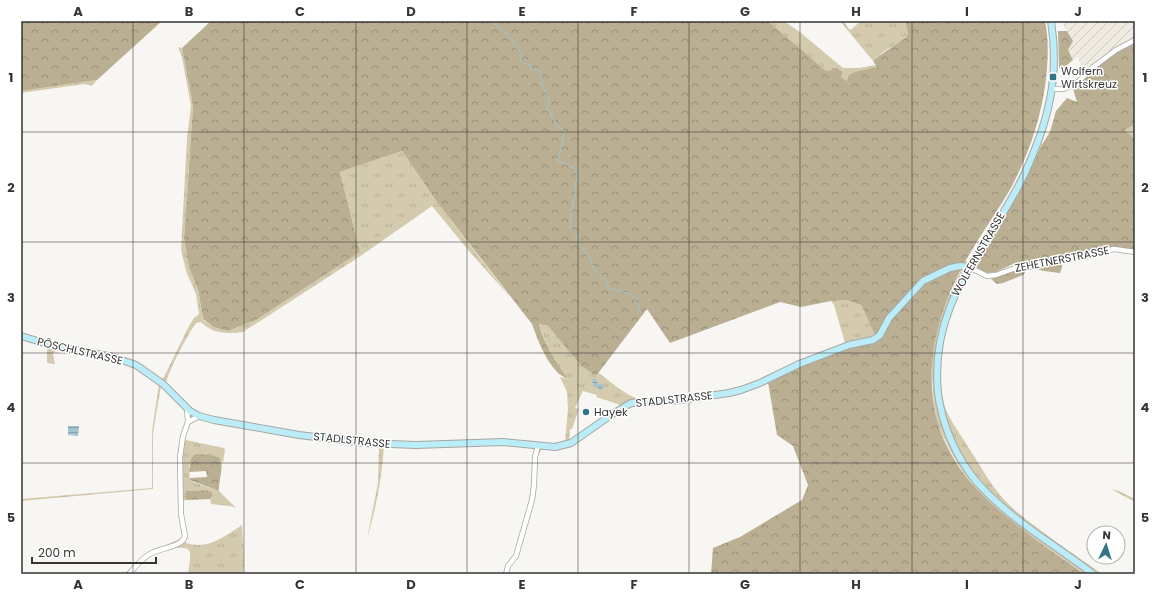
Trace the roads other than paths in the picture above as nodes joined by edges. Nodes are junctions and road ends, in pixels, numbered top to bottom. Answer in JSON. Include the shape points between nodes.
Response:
{"nodes":[{"id":1,"x":1051,"y":21,"type":"edge"},
{"id":2,"x":1135,"y":40,"type":"edge"},
{"id":3,"x":1052,"y":89,"type":"junction"},
{"id":4,"x":1135,"y":252,"type":"edge"},
{"id":5,"x":969,"y":267,"type":"junction"},
{"id":6,"x":21,"y":336,"type":"edge"},
{"id":7,"x":187,"y":409,"type":"junction"},
{"id":8,"x":198,"y":416,"type":"junction"},
{"id":9,"x":188,"y":422,"type":"junction"},
{"id":10,"x":538,"y":446,"type":"junction"},
{"id":11,"x":129,"y":574,"type":"edge"},
{"id":12,"x":506,"y":574,"type":"edge"},
{"id":13,"x":1093,"y":574,"type":"edge"}],
"edges":[{"from":1,"to":3,"type":"street","name":"WOLFERNSTRASSE","via":[[1054,57]]},
{"from":2,"to":3,"type":"street","via":[[1116,50],[1076,84],[1063,89]]},
{"from":3,"to":5,"type":"street","name":"WOLFERNSTRASSE","via":[[1043,128],[1023,176]]},
{"from":4,"to":5,"type":"street","name":"ZEHETNERSTRASSE","via":[[1114,249],[1079,254],[987,276]]},
{"from":5,"to":10,"type":"street","name":"STADLSTRASSE","via":[[950,268],[923,281],[889,318],[880,335],[873,340],[849,345],[803,362],[741,390],[681,400],[631,404],[610,415],[567,445]]},
{"from":5,"to":13,"type":"street","name":"WOLFERNSTRASSE","via":[[947,312],[939,341],[936,374],[939,402],[946,427],[959,457],[988,494]]},
{"from":6,"to":7,"type":"street","name":"PÖSCHLSTRASSE","via":[[125,361],[145,370]]},
{"from":7,"to":8,"type":"street","name":"STADLSTRASSE"},
{"from":7,"to":9,"type":"street"},
{"from":8,"to":9,"type":"street"},
{"from":8,"to":10,"type":"street","name":"STADLSTRASSE","via":[[299,435],[365,443],[521,442]]},
{"from":9,"to":11,"type":"street","via":[[180,457],[184,539],[178,544],[149,554]]},
{"from":10,"to":12,"type":"street","via":[[532,500],[516,556],[508,566]]}]}
